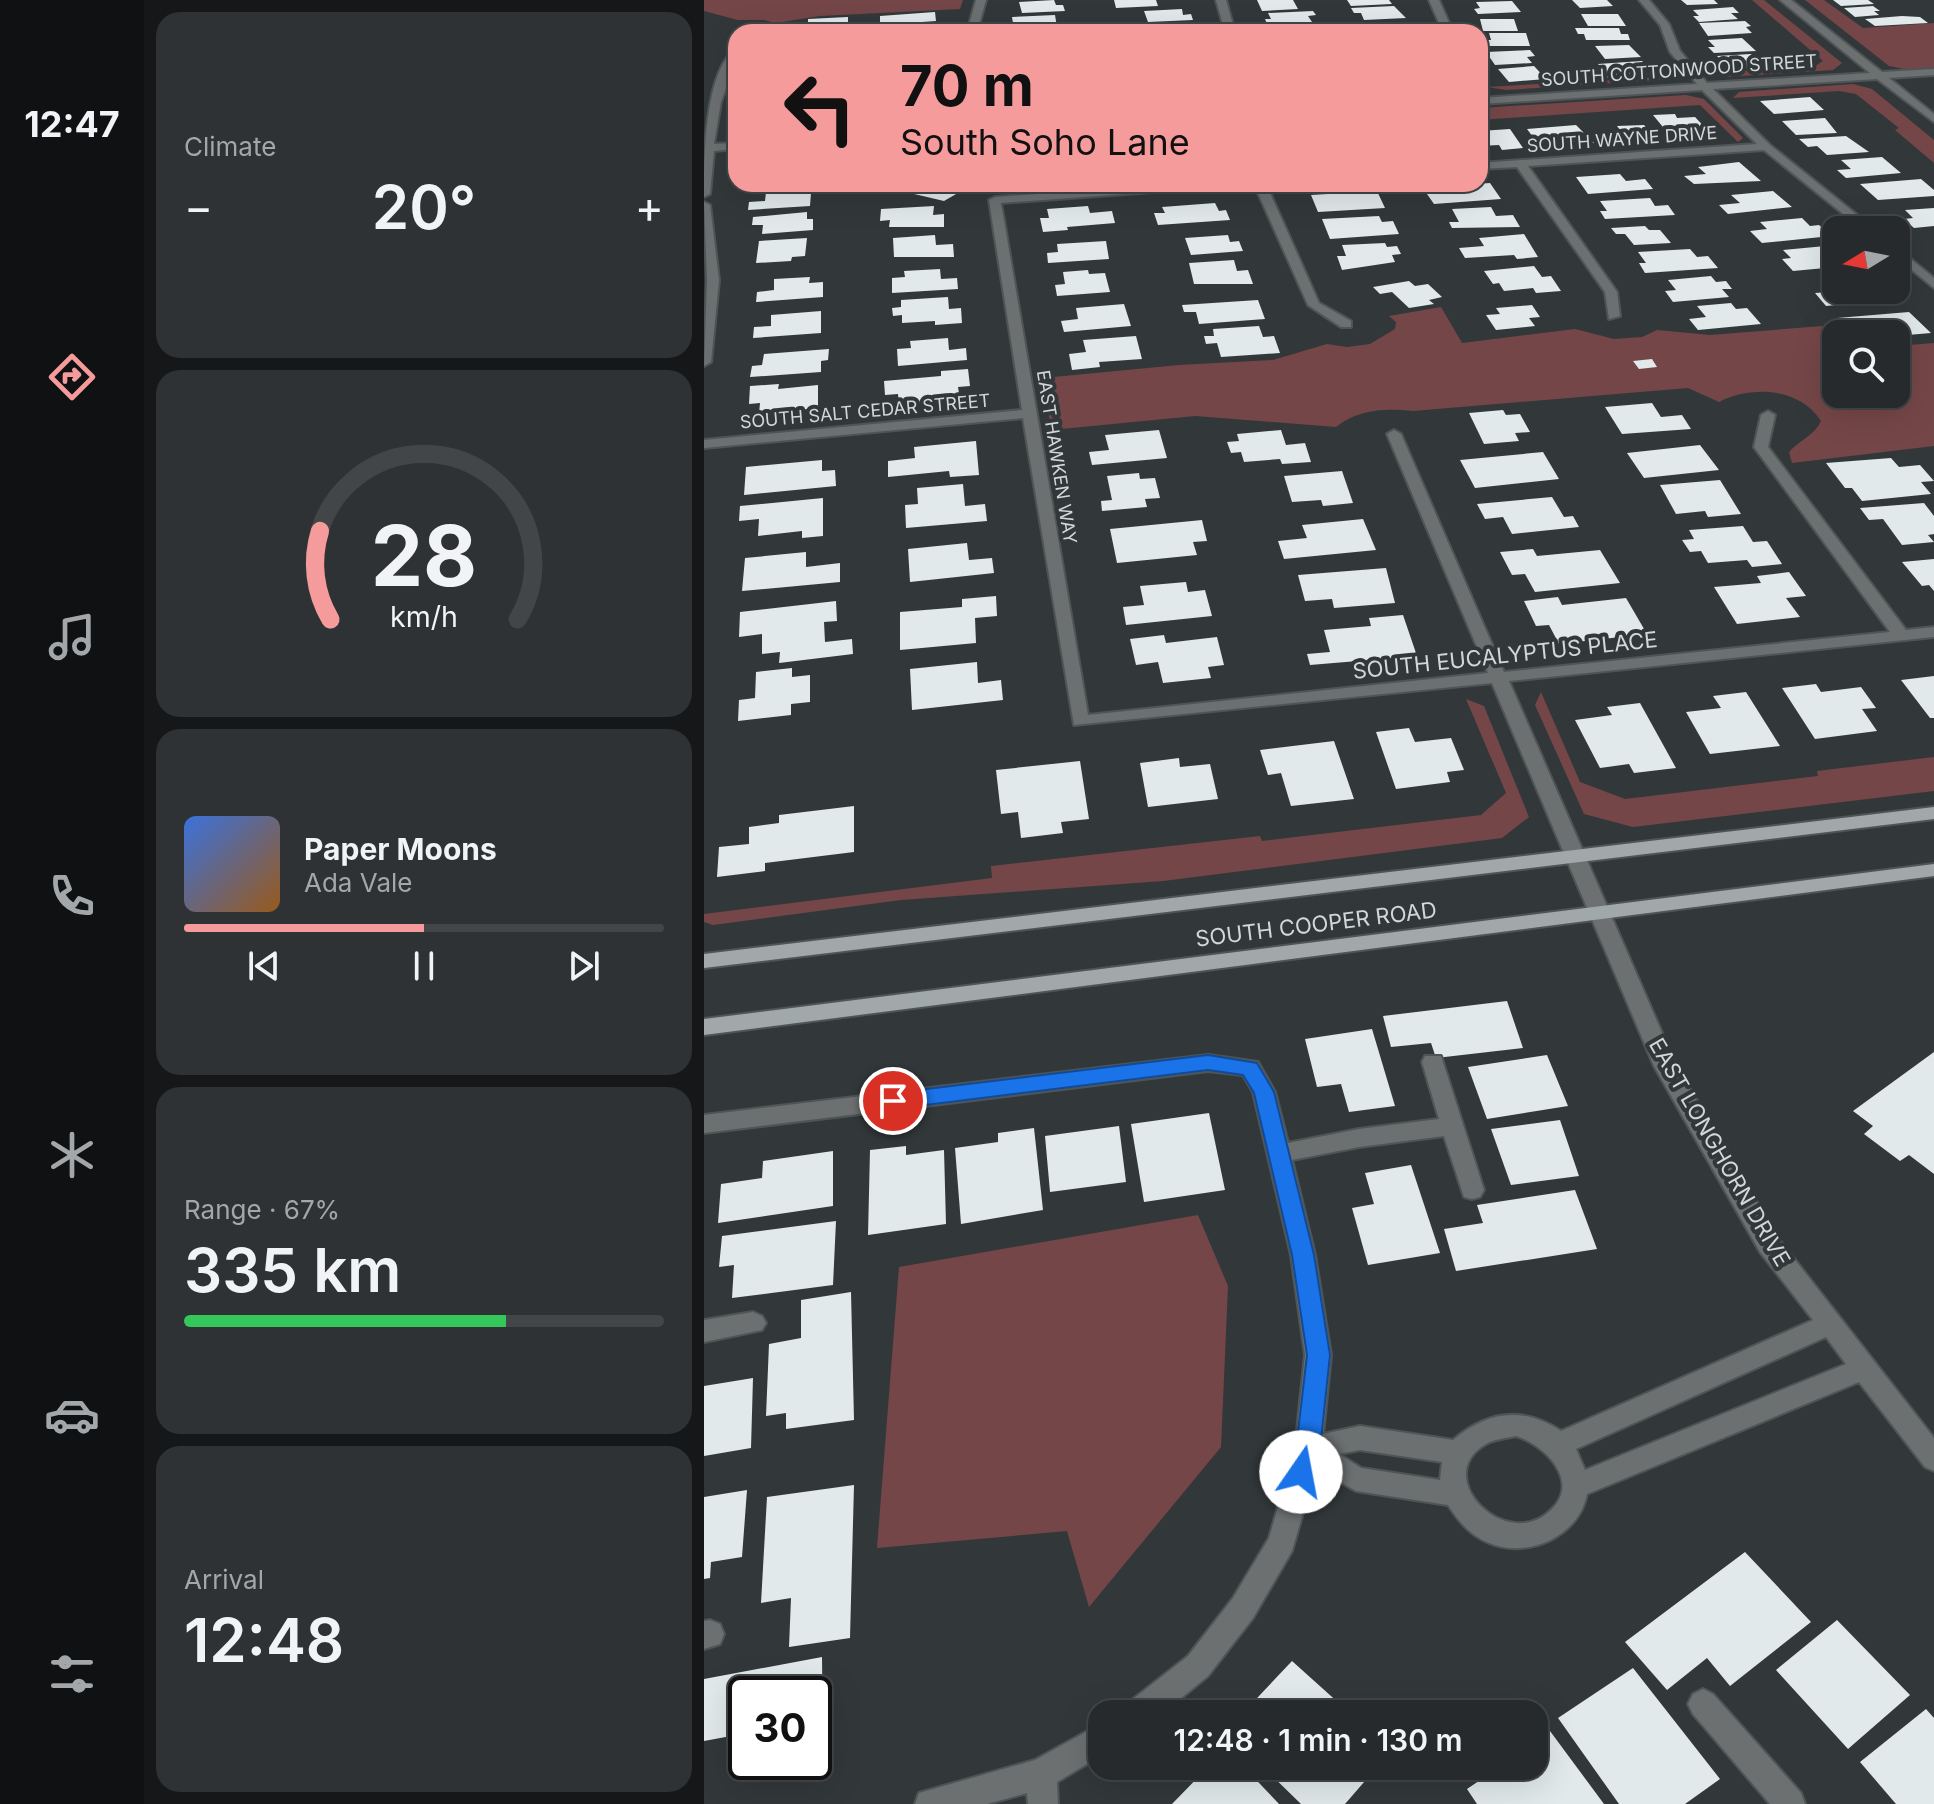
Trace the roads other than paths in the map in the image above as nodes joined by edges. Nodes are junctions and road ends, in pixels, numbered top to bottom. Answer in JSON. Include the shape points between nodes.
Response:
{"nodes":[{"id":1,"x":981,"y":0,"type":"edge"},
{"id":2,"x":1221,"y":0,"type":"edge"},
{"id":3,"x":1434,"y":0,"type":"edge"},
{"id":4,"x":1644,"y":0,"type":"edge"},
{"id":5,"x":1785,"y":0,"type":"edge"},
{"id":6,"x":974,"y":24,"type":"edge"},
{"id":7,"x":1230,"y":24,"type":"edge"},
{"id":8,"x":1444,"y":24,"type":"edge"},
{"id":9,"x":728,"y":64,"type":"edge"},
{"id":10,"x":1934,"y":72,"type":"edge"},
{"id":11,"x":1880,"y":75,"type":"junction"},
{"id":12,"x":1704,"y":86,"type":"junction"},
{"id":13,"x":1488,"y":100,"type":"edge"},
{"id":14,"x":1934,"y":119,"type":"edge"},
{"id":15,"x":728,"y":147,"type":"edge"},
{"id":16,"x":1766,"y":147,"type":"junction"},
{"id":17,"x":706,"y":148,"type":"edge"},
{"id":18,"x":1521,"y":164,"type":"junction"},
{"id":19,"x":1488,"y":166,"type":"edge"},
{"id":20,"x":1108,"y":192,"type":"edge"},
{"id":21,"x":1264,"y":192,"type":"edge"},
{"id":22,"x":704,"y":194,"type":"edge"},
{"id":23,"x":704,"y":205,"type":"edge"},
{"id":24,"x":1852,"y":216,"type":"edge"},
{"id":25,"x":1910,"y":263,"type":"edge"},
{"id":26,"x":1934,"y":284,"type":"edge"},
{"id":27,"x":1614,"y":316,"type":"dead end"},
{"id":28,"x":1346,"y":324,"type":"dead end"},
{"id":29,"x":704,"y":362,"type":"edge"},
{"id":30,"x":1030,"y":413,"type":"junction"},
{"id":31,"x":1768,"y":415,"type":"dead end"},
{"id":32,"x":1394,"y":434,"type":"dead end"},
{"id":33,"x":704,"y":444,"type":"edge"},
{"id":34,"x":1934,"y":632,"type":"edge"},
{"id":35,"x":1901,"y":635,"type":"junction"},
{"id":36,"x":1498,"y":678,"type":"junction"},
{"id":37,"x":1080,"y":721,"type":"joint"},
{"id":38,"x":1934,"y":813,"type":"edge"},
{"id":39,"x":1576,"y":858,"type":"junction"},
{"id":40,"x":1934,"y":870,"type":"edge"},
{"id":41,"x":1599,"y":912,"type":"junction"},
{"id":42,"x":704,"y":961,"type":"edge"},
{"id":43,"x":704,"y":1027,"type":"edge"},
{"id":44,"x":1433,"y":1062,"type":"dead end"},
{"id":45,"x":704,"y":1124,"type":"edge"},
{"id":46,"x":1452,"y":1126,"type":"junction"},
{"id":47,"x":1279,"y":1154,"type":"junction"},
{"id":48,"x":1472,"y":1190,"type":"dead end"},
{"id":49,"x":753,"y":1323,"type":"dead end"},
{"id":50,"x":1830,"y":1324,"type":"junction"},
{"id":51,"x":704,"y":1331,"type":"edge"},
{"id":52,"x":1863,"y":1369,"type":"junction"},
{"id":53,"x":1558,"y":1445,"type":"junction"},
{"id":54,"x":1308,"y":1449,"type":"junction"},
{"id":55,"x":1457,"y":1452,"type":"junction"},
{"id":56,"x":1934,"y":1459,"type":"edge"},
{"id":57,"x":1576,"y":1486,"type":"junction"},
{"id":58,"x":1454,"y":1494,"type":"junction"},
{"id":59,"x":1156,"y":1700,"type":"edge"},
{"id":60,"x":1703,"y":1704,"type":"dead end"},
{"id":61,"x":1088,"y":1750,"type":"edge"},
{"id":62,"x":1042,"y":1789,"type":"edge"},
{"id":63,"x":930,"y":1804,"type":"edge"},
{"id":64,"x":1790,"y":1804,"type":"edge"}],
"edges":[{"from":1,"to":6,"type":"street"},
{"from":2,"to":7,"type":"street"},
{"from":3,"to":8,"type":"street"},
{"from":4,"to":12,"type":"street","via":[[1664,24],[1675,52]]},
{"from":5,"to":11,"type":"street"},
{"from":9,"to":17,"type":"street"},
{"from":10,"to":11,"type":"street","name":"SOUTH COTTONWOOD STREET"},
{"from":11,"to":12,"type":"street","name":"SOUTH COTTONWOOD STREET"},
{"from":11,"to":14,"type":"street"},
{"from":12,"to":13,"type":"street","name":"SOUTH COTTONWOOD STREET"},
{"from":12,"to":16,"type":"street"},
{"from":15,"to":17,"type":"street"},
{"from":16,"to":18,"type":"street","name":"SOUTH WAYNE DRIVE"},
{"from":16,"to":24,"type":"street"},
{"from":17,"to":22,"type":"street"},
{"from":18,"to":19,"type":"street","name":"SOUTH WAYNE DRIVE"},
{"from":18,"to":27,"type":"street","via":[[1611,292]]},
{"from":20,"to":30,"type":"street","name":"EAST HAWKEN WAY","via":[[995,200]]},
{"from":21,"to":28,"type":"street","via":[[1314,305]]},
{"from":23,"to":29,"type":"street","via":[[713,280]]},
{"from":25,"to":26,"type":"street"},
{"from":30,"to":33,"type":"street","name":"SOUTH SALT CEDAR STREET"},
{"from":30,"to":37,"type":"street","name":"EAST HAWKEN WAY"},
{"from":31,"to":35,"type":"street","via":[[1761,447]]},
{"from":32,"to":36,"type":"street","name":"EAST LONGHORN DRIVE"},
{"from":34,"to":35,"type":"street","name":"SOUTH EUCALYPTUS PLACE"},
{"from":35,"to":36,"type":"street","name":"SOUTH EUCALYPTUS PLACE"},
{"from":36,"to":37,"type":"street","name":"SOUTH EUCALYPTUS PLACE"},
{"from":36,"to":39,"type":"street","name":"EAST LONGHORN DRIVE"},
{"from":38,"to":39,"type":"main road","name":"SOUTH COOPER ROAD"},
{"from":39,"to":41,"type":"street","name":"EAST LONGHORN DRIVE"},
{"from":39,"to":42,"type":"main road","name":"SOUTH COOPER ROAD"},
{"from":40,"to":41,"type":"main road","name":"SOUTH COOPER ROAD"},
{"from":41,"to":43,"type":"main road","name":"SOUTH COOPER ROAD"},
{"from":41,"to":50,"type":"street","name":"EAST LONGHORN DRIVE","via":[[1665,1066],[1769,1245]]},
{"from":44,"to":46,"type":"street"},
{"from":45,"to":47,"type":"street","via":[[1208,1063],[1250,1068],[1264,1092]]},
{"from":46,"to":47,"type":"street"},
{"from":46,"to":48,"type":"street"},
{"from":47,"to":54,"type":"street","via":[[1303,1255],[1318,1355]]},
{"from":49,"to":51,"type":"street"},
{"from":50,"to":52,"type":"street","name":"EAST LONGHORN DRIVE"},
{"from":50,"to":53,"type":"street"},
{"from":52,"to":56,"type":"street","name":"EAST LONGHORN DRIVE"},
{"from":52,"to":57,"type":"street"},
{"from":53,"to":55,"type":"street","via":[[1539,1431],[1516,1424],[1492,1426],[1471,1436]]},
{"from":53,"to":57,"type":"street","via":[[1571,1464]]},
{"from":54,"to":55,"type":"street","via":[[1360,1438]]},
{"from":54,"to":58,"type":"street","via":[[1356,1479]]},
{"from":54,"to":59,"type":"street","via":[[1282,1542],[1243,1608],[1198,1666]]},
{"from":55,"to":58,"type":"street","via":[[1451,1472]]},
{"from":57,"to":58,"type":"street","via":[[1570,1507],[1556,1524],[1535,1535],[1486,1529]]},
{"from":60,"to":64,"type":"street"},
{"from":61,"to":62,"type":"street"},
{"from":62,"to":63,"type":"street"}]}
